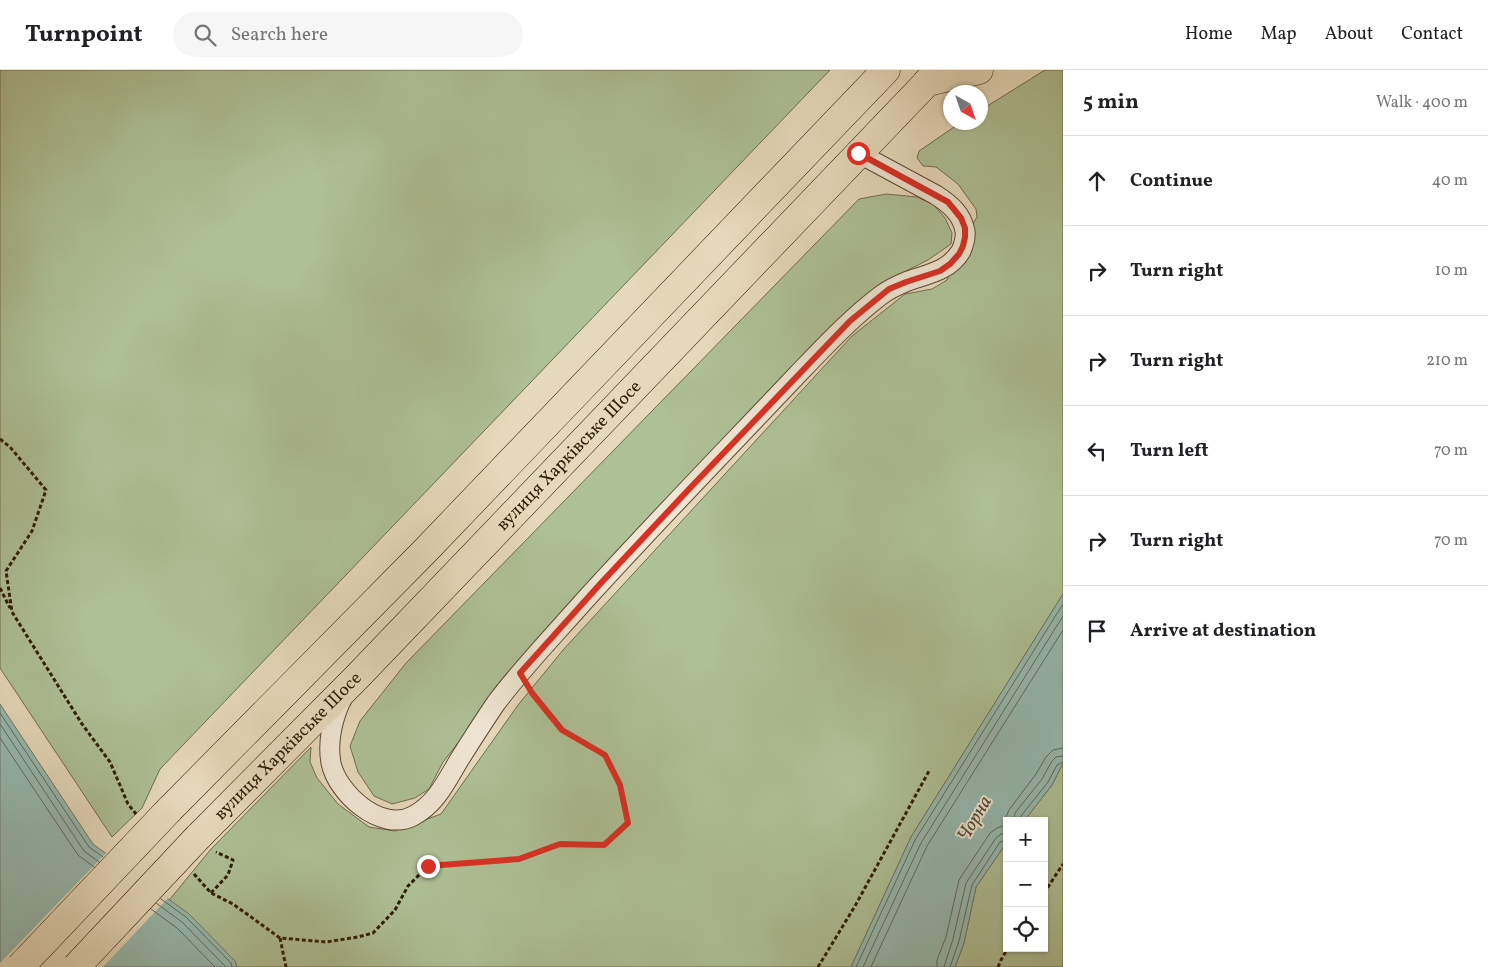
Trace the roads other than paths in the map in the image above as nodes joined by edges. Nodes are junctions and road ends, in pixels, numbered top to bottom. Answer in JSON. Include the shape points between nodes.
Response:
{"nodes":[{"id":1,"x":886,"y":70,"type":"edge"},
{"id":2,"x":979,"y":70,"type":"edge"},
{"id":3,"x":933,"y":76,"type":"edge"},
{"id":4,"x":858,"y":153,"type":"junction"},
{"id":5,"x":358,"y":677,"type":"junction"},
{"id":6,"x":20,"y":967,"type":"edge"},
{"id":7,"x":76,"y":967,"type":"edge"}],
"edges":[{"from":1,"to":6,"type":"highway","bridge":true},
{"from":2,"to":3,"type":"highway"},
{"from":3,"to":4,"type":"highway","name":"вулиця Харківське Шосе"},
{"from":4,"to":5,"type":"highway","name":"вулиця Харківське Шосе"},
{"from":4,"to":5,"type":"lane","via":[[952,206],[965,228],[959,254],[940,271],[889,289],[850,321],[520,673],[477,732],[439,795],[410,818],[399,820],[377,816],[360,805],[343,788],[332,766],[330,742],[334,718],[342,698]]},
{"from":5,"to":7,"type":"highway","name":"вулиця Харківське Шосе","bridge":true,"via":[[205,843]]}]}
